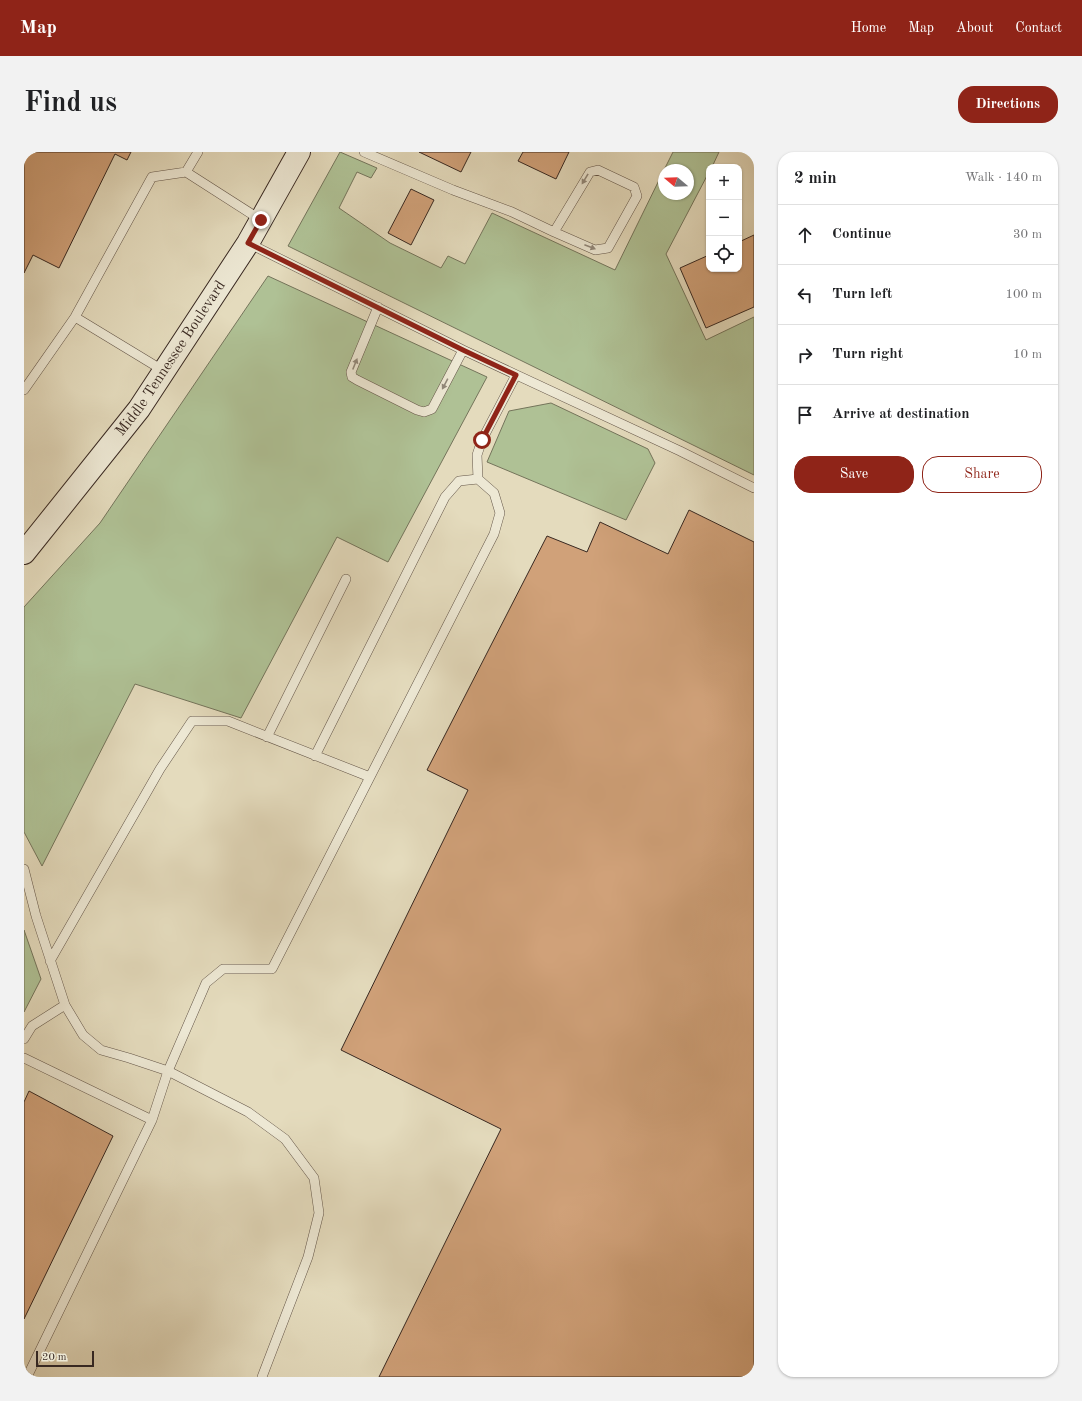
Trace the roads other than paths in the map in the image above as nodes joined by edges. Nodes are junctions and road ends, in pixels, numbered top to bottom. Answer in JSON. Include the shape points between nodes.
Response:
{"nodes":[{"id":1,"x":198,"y":152,"type":"edge"},
{"id":2,"x":299,"y":152,"type":"edge"},
{"id":3,"x":364,"y":152,"type":"edge"},
{"id":4,"x":186,"y":172,"type":"junction"},
{"id":5,"x":261,"y":220,"type":"junction"},
{"id":6,"x":554,"y":232,"type":"junction"},
{"id":7,"x":248,"y":243,"type":"junction"},
{"id":8,"x":378,"y":307,"type":"junction"},
{"id":9,"x":75,"y":317,"type":"junction"},
{"id":10,"x":463,"y":350,"type":"junction"},
{"id":11,"x":164,"y":372,"type":"junction"},
{"id":12,"x":516,"y":375,"type":"junction"},
{"id":13,"x":24,"y":390,"type":"edge"},
{"id":14,"x":478,"y":479,"type":"junction"},
{"id":15,"x":754,"y":488,"type":"edge"},
{"id":16,"x":24,"y":553,"type":"edge"},
{"id":17,"x":346,"y":579,"type":"dead end"},
{"id":18,"x":267,"y":737,"type":"junction"},
{"id":19,"x":315,"y":756,"type":"junction"},
{"id":20,"x":370,"y":777,"type":"junction"},
{"id":21,"x":24,"y":869,"type":"edge"},
{"id":22,"x":50,"y":961,"type":"junction"},
{"id":23,"x":65,"y":1005,"type":"junction"},
{"id":24,"x":24,"y":1039,"type":"edge"},
{"id":25,"x":24,"y":1058,"type":"edge"},
{"id":26,"x":168,"y":1071,"type":"junction"},
{"id":27,"x":152,"y":1120,"type":"junction"},
{"id":28,"x":27,"y":1377,"type":"edge"},
{"id":29,"x":262,"y":1377,"type":"edge"}],
"edges":[{"from":1,"to":4,"type":"lane"},
{"from":2,"to":5,"type":"main road","name":"Middle Tennessee Boulevard"},
{"from":3,"to":6,"type":"lane","via":[[512,212]]},
{"from":4,"to":5,"type":"lane"},
{"from":4,"to":9,"type":"lane","via":[[152,177]]},
{"from":5,"to":7,"type":"main road","name":"Middle Tennessee Boulevard"},
{"from":6,"to":6,"type":"lane","one_way":true,"via":[[596,250],[608,248],[637,196],[634,187],[598,170],[590,172]]},
{"from":7,"to":8,"type":"lane"},
{"from":7,"to":11,"type":"main road","name":"Middle Tennessee Boulevard"},
{"from":8,"to":10,"type":"lane"},
{"from":10,"to":8,"type":"lane","one_way":true,"via":[[432,409],[424,412],[356,380],[351,372]]},
{"from":9,"to":11,"type":"lane"},
{"from":9,"to":13,"type":"lane"},
{"from":10,"to":12,"type":"lane"},
{"from":11,"to":16,"type":"main road","name":"Middle Tennessee Boulevard","via":[[140,409]]},
{"from":12,"to":14,"type":"lane","via":[[482,440],[477,455]]},
{"from":12,"to":15,"type":"lane"},
{"from":14,"to":19,"type":"lane","via":[[459,481],[445,497]]},
{"from":14,"to":20,"type":"lane","via":[[494,493],[500,513],[494,534]]},
{"from":17,"to":18,"type":"lane"},
{"from":18,"to":19,"type":"lane"},
{"from":18,"to":22,"type":"lane","via":[[228,721],[192,721],[160,769]]},
{"from":19,"to":20,"type":"lane"},
{"from":20,"to":26,"type":"lane","via":[[272,969],[223,969],[206,983]]},
{"from":21,"to":22,"type":"lane"},
{"from":22,"to":23,"type":"lane"},
{"from":23,"to":24,"type":"lane","via":[[32,1026]]},
{"from":23,"to":26,"type":"lane","via":[[83,1035],[101,1050]]},
{"from":25,"to":27,"type":"lane"},
{"from":26,"to":27,"type":"lane"},
{"from":26,"to":29,"type":"lane","via":[[248,1112],[279,1134],[314,1178],[319,1213],[308,1257]]},
{"from":27,"to":28,"type":"lane"}]}
